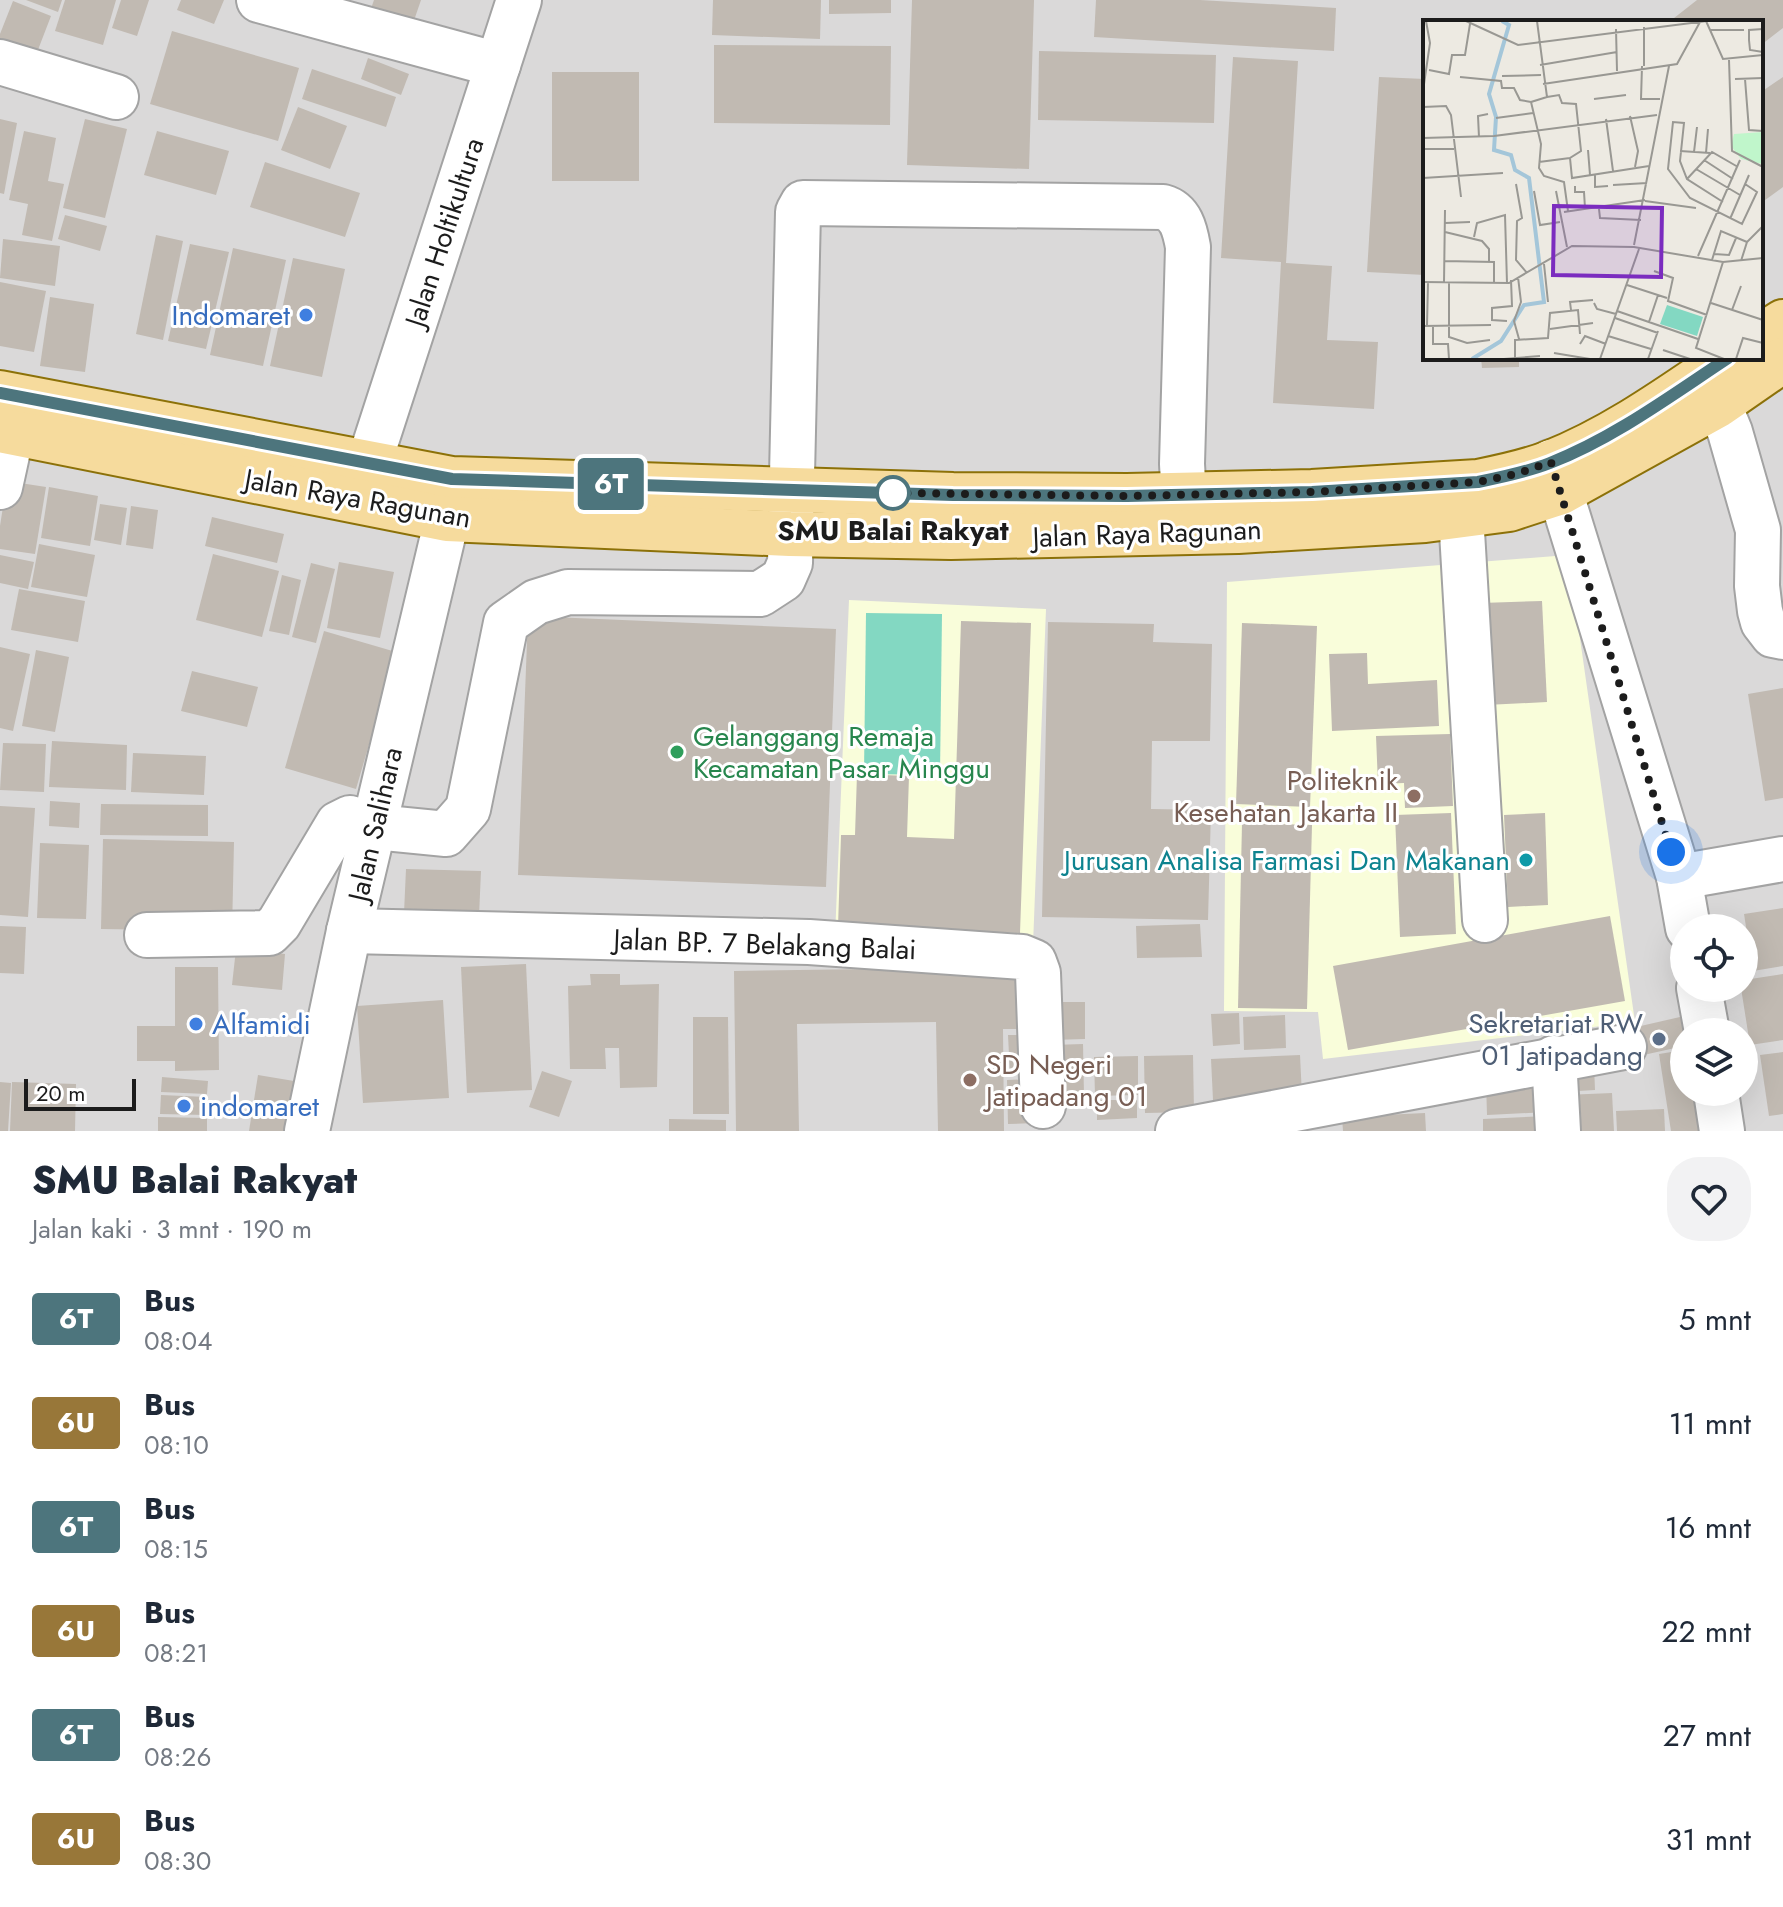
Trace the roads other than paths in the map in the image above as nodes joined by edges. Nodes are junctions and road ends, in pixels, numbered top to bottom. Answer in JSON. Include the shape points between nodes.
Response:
{"nodes":[{"id":1,"x":259,"y":0,"type":"edge"},
{"id":2,"x":519,"y":0,"type":"edge"},
{"id":3,"x":0,"y":62,"type":"edge"},
{"id":4,"x":498,"y":65,"type":"junction"},
{"id":5,"x":116,"y":97,"type":"dead end"},
{"id":6,"x":1783,"y":322,"type":"edge"},
{"id":7,"x":1763,"y":335,"type":"edge"},
{"id":8,"x":1783,"y":360,"type":"edge"},
{"id":9,"x":1717,"y":379,"type":"edge"},
{"id":10,"x":4,"y":418,"type":"edge"},
{"id":11,"x":369,"y":463,"type":"junction"},
{"id":12,"x":1556,"y":477,"type":"junction"},
{"id":13,"x":0,"y":487,"type":"edge"},
{"id":14,"x":792,"y":490,"type":"junction"},
{"id":15,"x":1185,"y":514,"type":"junction"},
{"id":16,"x":1461,"y":515,"type":"junction"},
{"id":17,"x":447,"y":519,"type":"junction"},
{"id":18,"x":1770,"y":529,"type":"edge"},
{"id":19,"x":790,"y":534,"type":"junction"},
{"id":20,"x":1783,"y":637,"type":"edge"},
{"id":21,"x":375,"y":827,"type":"junction"},
{"id":22,"x":1783,"y":859,"type":"edge"},
{"id":23,"x":1679,"y":877,"type":"junction"},
{"id":24,"x":1686,"y":914,"type":"edge"},
{"id":25,"x":1485,"y":920,"type":"dead end"},
{"id":26,"x":349,"y":931,"type":"junction"},
{"id":27,"x":147,"y":935,"type":"dead end"},
{"id":28,"x":1624,"y":1047,"type":"dead end"},
{"id":29,"x":1554,"y":1058,"type":"junction"},
{"id":30,"x":1043,"y":1106,"type":"dead end"},
{"id":31,"x":1718,"y":1106,"type":"edge"},
{"id":32,"x":1276,"y":1123,"type":"edge"},
{"id":33,"x":307,"y":1131,"type":"edge"},
{"id":34,"x":1178,"y":1131,"type":"edge"},
{"id":35,"x":1558,"y":1131,"type":"edge"},
{"id":36,"x":1722,"y":1131,"type":"edge"}],
"edges":[{"from":1,"to":4,"type":"street"},
{"from":2,"to":4,"type":"street","name":"Jalan Holtikultura"},
{"from":3,"to":5,"type":"street"},
{"from":4,"to":11,"type":"street","name":"Jalan Holtikultura"},
{"from":6,"to":7,"type":"main road"},
{"from":8,"to":9,"type":"main road","name":"Jalan Raya Ragunan"},
{"from":9,"to":12,"type":"main road","name":"Jalan Raya Ragunan"},
{"from":9,"to":18,"type":"street","via":[[1730,432]]},
{"from":10,"to":11,"type":"main road","name":"Jalan Raya Ragunan"},
{"from":10,"to":13,"type":"street"},
{"from":10,"to":17,"type":"main road","name":"Jalan Raya Ragunan"},
{"from":11,"to":14,"type":"main road","name":"Jalan Raya Ragunan","via":[[452,479]]},
{"from":12,"to":15,"type":"main road","name":"Jalan Raya Ragunan","via":[[1516,474],[1478,482],[1312,492]]},
{"from":12,"to":16,"type":"main road","name":"Jalan Raya Ragunan","via":[[1509,509]]},
{"from":12,"to":23,"type":"street"},
{"from":14,"to":15,"type":"main road","name":"Jalan Raya Ragunan","via":[[953,495]]},
{"from":14,"to":15,"type":"street","via":[[801,204],[1163,207],[1178,215],[1188,247]]},
{"from":14,"to":19,"type":"street"},
{"from":15,"to":16,"type":"main road","name":"Jalan Raya Ragunan","via":[[1375,523]]},
{"from":15,"to":19,"type":"main road","name":"Jalan Raya Ragunan","via":[[951,537]]},
{"from":16,"to":25,"type":"street"},
{"from":17,"to":19,"type":"main road","name":"Jalan Raya Ragunan"},
{"from":17,"to":21,"type":"street","name":"Jalan Salihara"},
{"from":18,"to":20,"type":"street","via":[[1757,586],[1760,611],[1770,633]]},
{"from":19,"to":21,"type":"street","via":[[790,563],[783,579],[760,594],[568,592],[536,602],[506,623],[468,809],[446,834]]},
{"from":21,"to":26,"type":"street","name":"Jalan Salihara"},
{"from":21,"to":27,"type":"street","via":[[350,818],[338,824],[269,933]]},
{"from":22,"to":23,"type":"street"},
{"from":23,"to":24,"type":"street"},
{"from":26,"to":30,"type":"street","name":"Jalan BP. 7 Belakang Balai","via":[[809,942],[1029,958],[1038,973]]},
{"from":26,"to":33,"type":"street","name":"Jalan Salihara"},
{"from":28,"to":29,"type":"street"},
{"from":29,"to":32,"type":"street"},
{"from":29,"to":35,"type":"street"},
{"from":31,"to":36,"type":"street"},
{"from":32,"to":34,"type":"street"}]}
